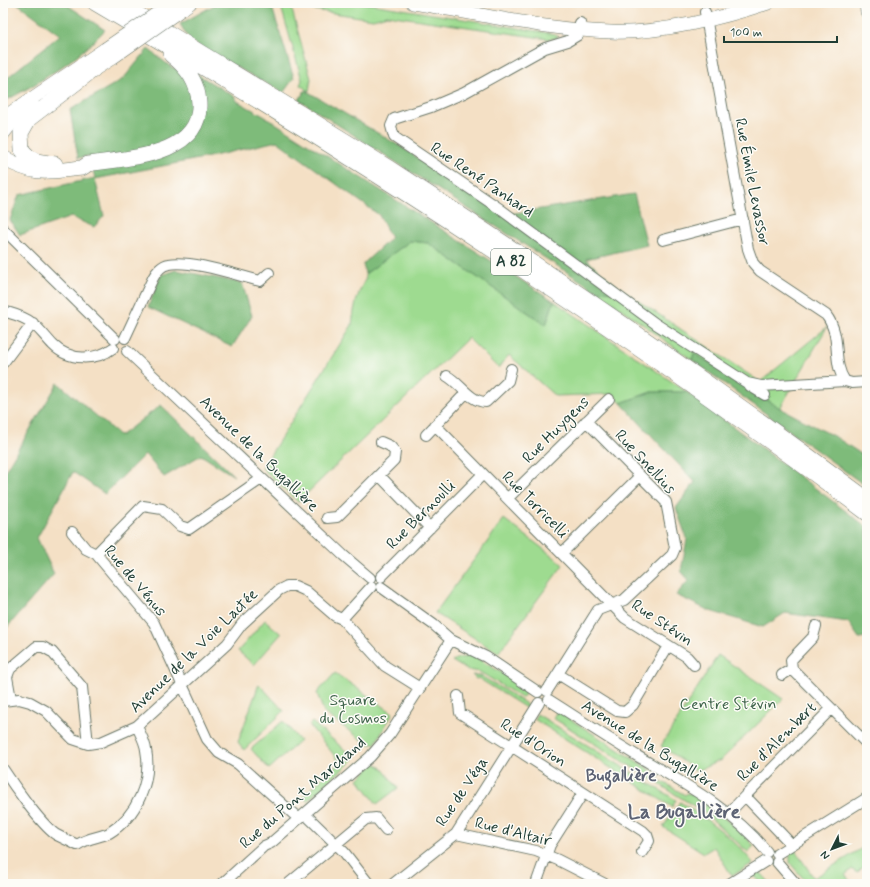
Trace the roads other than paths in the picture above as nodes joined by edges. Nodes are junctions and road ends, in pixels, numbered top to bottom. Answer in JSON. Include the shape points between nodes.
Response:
{"nodes":[{"id":1,"x":95,"y":3,"type":"edge"},
{"id":2,"x":120,"y":3,"type":"edge"},
{"id":3,"x":413,"y":3,"type":"edge"},
{"id":4,"x":459,"y":3,"type":"edge"},
{"id":5,"x":740,"y":3,"type":"edge"},
{"id":6,"x":768,"y":3,"type":"edge"},
{"id":7,"x":866,"y":3,"type":"edge"},
{"id":8,"x":181,"y":5,"type":"edge"},
{"id":9,"x":867,"y":12,"type":"edge"},
{"id":10,"x":706,"y":16,"type":"junction"},
{"id":11,"x":580,"y":27,"type":"junction"},
{"id":12,"x":142,"y":31,"type":"junction"},
{"id":13,"x":108,"y":54,"type":"junction"},
{"id":14,"x":93,"y":70,"type":"junction"},
{"id":15,"x":3,"y":118,"type":"edge"},
{"id":16,"x":3,"y":134,"type":"edge"},
{"id":17,"x":3,"y":158,"type":"edge"},
{"id":18,"x":88,"y":164,"type":"junction"},
{"id":19,"x":743,"y":219,"type":"junction"},
{"id":20,"x":3,"y":228,"type":"edge"},
{"id":21,"x":663,"y":240,"type":"dead end"},
{"id":22,"x":269,"y":273,"type":"dead end"},
{"id":23,"x":3,"y":311,"type":"edge"},
{"id":24,"x":33,"y":323,"type":"junction"},
{"id":25,"x":118,"y":342,"type":"junction"},
{"id":26,"x":127,"y":351,"type":"junction"},
{"id":27,"x":3,"y":363,"type":"edge"},
{"id":28,"x":511,"y":369,"type":"dead end"},
{"id":29,"x":447,"y":376,"type":"dead end"},
{"id":30,"x":845,"y":381,"type":"junction"},
{"id":31,"x":867,"y":382,"type":"edge"},
{"id":32,"x":747,"y":383,"type":"junction"},
{"id":33,"x":466,"y":393,"type":"junction"},
{"id":34,"x":765,"y":395,"type":"dead end"},
{"id":35,"x":609,"y":399,"type":"dead end"},
{"id":36,"x":586,"y":421,"type":"junction"},
{"id":37,"x":436,"y":425,"type":"junction"},
{"id":38,"x":426,"y":435,"type":"dead end"},
{"id":39,"x":381,"y":442,"type":"dead end"},
{"id":40,"x":483,"y":474,"type":"junction"},
{"id":41,"x":379,"y":475,"type":"junction"},
{"id":42,"x":640,"y":476,"type":"junction"},
{"id":43,"x":262,"y":479,"type":"junction"},
{"id":44,"x":508,"y":498,"type":"junction"},
{"id":45,"x":867,"y":499,"type":"edge"},
{"id":46,"x":867,"y":513,"type":"edge"},
{"id":47,"x":327,"y":518,"type":"dead end"},
{"id":48,"x":430,"y":528,"type":"junction"},
{"id":49,"x":72,"y":532,"type":"dead end"},
{"id":50,"x":96,"y":554,"type":"junction"},
{"id":51,"x":562,"y":554,"type":"junction"},
{"id":52,"x":376,"y":582,"type":"junction"},
{"id":53,"x":613,"y":606,"type":"junction"},
{"id":54,"x":342,"y":619,"type":"junction"},
{"id":55,"x":816,"y":626,"type":"dead end"},
{"id":56,"x":451,"y":640,"type":"junction"},
{"id":57,"x":668,"y":646,"type":"junction"},
{"id":58,"x":694,"y":665,"type":"dead end"},
{"id":59,"x":792,"y":669,"type":"junction"},
{"id":60,"x":558,"y":674,"type":"junction"},
{"id":61,"x":782,"y":675,"type":"dead end"},
{"id":62,"x":182,"y":686,"type":"junction"},
{"id":63,"x":420,"y":688,"type":"junction"},
{"id":64,"x":458,"y":696,"type":"dead end"},
{"id":65,"x":544,"y":696,"type":"junction"},
{"id":66,"x":7,"y":700,"type":"edge"},
{"id":67,"x":831,"y":709,"type":"junction"},
{"id":68,"x":137,"y":726,"type":"junction"},
{"id":69,"x":88,"y":744,"type":"junction"},
{"id":70,"x":867,"y":744,"type":"edge"},
{"id":71,"x":511,"y":747,"type":"junction"},
{"id":72,"x":3,"y":769,"type":"edge"},
{"id":73,"x":583,"y":793,"type":"junction"},
{"id":74,"x":745,"y":796,"type":"junction"},
{"id":75,"x":867,"y":798,"type":"edge"},
{"id":76,"x":728,"y":814,"type":"junction"},
{"id":77,"x":302,"y":816,"type":"junction"},
{"id":78,"x":386,"y":830,"type":"dead end"},
{"id":79,"x":456,"y":834,"type":"junction"},
{"id":80,"x":336,"y":844,"type":"junction"},
{"id":81,"x":792,"y":845,"type":"junction"},
{"id":82,"x":642,"y":852,"type":"dead end"},
{"id":83,"x":546,"y":855,"type":"junction"},
{"id":84,"x":772,"y":858,"type":"junction"},
{"id":85,"x":222,"y":884,"type":"edge"},
{"id":86,"x":288,"y":884,"type":"edge"},
{"id":87,"x":369,"y":884,"type":"edge"},
{"id":88,"x":393,"y":884,"type":"edge"},
{"id":89,"x":536,"y":884,"type":"edge"},
{"id":90,"x":605,"y":884,"type":"edge"},
{"id":91,"x":729,"y":884,"type":"edge"},
{"id":92,"x":796,"y":884,"type":"edge"}],
"edges":[{"from":1,"to":12,"type":"highway","number":"A 82"},
{"from":2,"to":45,"type":"highway","number":"A 82","via":[[321,125],[489,233],[686,369]]},
{"from":3,"to":11,"type":"main road"},
{"from":4,"to":11,"type":"main road"},
{"from":5,"to":10,"type":"main road"},
{"from":6,"to":10,"type":"main road"},
{"from":7,"to":9,"type":"main road"},
{"from":8,"to":13,"type":"main road","bridge":true},
{"from":10,"to":11,"type":"main road","via":[[640,31],[612,32]]},
{"from":10,"to":19,"type":"street","name":"Rue Émile Levassor"},
{"from":11,"to":32,"type":"street","name":"Rue René Panhard","via":[[578,35],[568,41],[545,48],[464,93],[431,107],[394,118],[391,132],[401,143],[500,209],[656,324]]},
{"from":12,"to":18,"type":"highway","via":[[150,42],[181,63],[192,78],[199,95],[196,121],[190,133],[165,150]]},
{"from":12,"to":46,"type":"highway","number":"A 82","via":[[343,153],[505,258],[684,381]]},
{"from":13,"to":14,"type":"main road"},
{"from":13,"to":15,"type":"main road"},
{"from":14,"to":16,"type":"main road","via":[[17,119]]},
{"from":14,"to":18,"type":"highway","via":[[29,119],[24,125],[20,139],[22,150],[36,162]]},
{"from":17,"to":18,"type":"highway","via":[[22,168],[43,172],[82,168]]},
{"from":19,"to":21,"type":"street"},
{"from":19,"to":30,"type":"street","name":"Rue Émile Levassor","via":[[753,263],[760,271],[826,315],[832,323],[836,332],[841,375]]},
{"from":20,"to":25,"type":"street"},
{"from":22,"to":25,"type":"street","via":[[260,281],[198,267],[167,264],[158,270]]},
{"from":23,"to":24,"type":"street","via":[[22,316]]},
{"from":24,"to":25,"type":"street","via":[[54,346],[74,357],[98,356]]},
{"from":24,"to":27,"type":"street"},
{"from":25,"to":26,"type":"street","via":[[120,353]]},
{"from":25,"to":26,"type":"street","via":[[130,344]]},
{"from":26,"to":43,"type":"street","name":"Avenue de la Bugallière"},
{"from":28,"to":33,"type":"street","via":[[508,381],[486,402],[480,402]]},
{"from":29,"to":33,"type":"street"},
{"from":30,"to":31,"type":"street","name":"Rue René Panhard"},
{"from":30,"to":32,"type":"street","name":"Rue René Panhard","via":[[761,386]]},
{"from":32,"to":34,"type":"street","name":"Rue René Panhard"},
{"from":33,"to":37,"type":"street"},
{"from":35,"to":36,"type":"street","name":"Rue Huygens"},
{"from":36,"to":42,"type":"street","name":"Rue Snellius"},
{"from":36,"to":44,"type":"street","name":"Rue Huygens"},
{"from":37,"to":38,"type":"street"},
{"from":37,"to":40,"type":"street","name":"Rue Torricelli"},
{"from":39,"to":41,"type":"street","via":[[395,452],[394,460]]},
{"from":40,"to":44,"type":"street","name":"Rue Torricelli"},
{"from":40,"to":48,"type":"street","name":"Rue Bernoulli"},
{"from":41,"to":47,"type":"street","via":[[337,517]]},
{"from":41,"to":48,"type":"street"},
{"from":42,"to":51,"type":"street"},
{"from":42,"to":53,"type":"street","name":"Rue Snellius","via":[[666,502],[675,548],[672,555],[624,600]]},
{"from":43,"to":50,"type":"street","via":[[189,529],[180,526],[162,509],[143,506]]},
{"from":43,"to":52,"type":"street","name":"Avenue de la Bugallière","via":[[343,555]]},
{"from":44,"to":51,"type":"street","name":"Rue Torricelli"},
{"from":48,"to":52,"type":"street","name":"Rue Bernoulli"},
{"from":49,"to":50,"type":"street","name":"Rue de Vénus","via":[[86,548]]},
{"from":50,"to":62,"type":"street","name":"Rue de Vénus","via":[[154,623]]},
{"from":51,"to":53,"type":"street","name":"Rue Torricelli"},
{"from":52,"to":54,"type":"street"},
{"from":52,"to":56,"type":"street","name":"Avenue de la Bugallière"},
{"from":53,"to":57,"type":"street","name":"Rue Stévin","via":[[625,618]]},
{"from":53,"to":60,"type":"street","name":"Rue Snellius","via":[[598,610]]},
{"from":54,"to":62,"type":"street","name":"Avenue de la Voie Lactée","via":[[306,591],[295,586],[287,586],[279,590],[242,624],[227,644]]},
{"from":54,"to":63,"type":"street","via":[[385,666]]},
{"from":55,"to":59,"type":"street","via":[[813,637],[791,660]]},
{"from":56,"to":63,"type":"street","name":"Rue du Pont Marchand"},
{"from":56,"to":65,"type":"street","name":"Avenue de la Bugallière","via":[[486,657]]},
{"from":57,"to":58,"type":"street","name":"Rue Stévin","via":[[687,657]]},
{"from":57,"to":60,"type":"street","via":[[633,705],[624,712],[617,711]]},
{"from":59,"to":61,"type":"street"},
{"from":59,"to":67,"type":"street"},
{"from":60,"to":65,"type":"street","name":"Rue Snellius"},
{"from":62,"to":68,"type":"street","name":"Avenue de la Voie Lactée"},
{"from":62,"to":77,"type":"street","name":"Rue de Vénus","via":[[207,739],[219,753],[238,764]]},
{"from":63,"to":77,"type":"street","name":"Rue du Pont Marchand","via":[[390,734],[370,758]]},
{"from":64,"to":71,"type":"street","name":"Rue d'Orion","via":[[460,713]]},
{"from":65,"to":71,"type":"street","name":"Rue de Véga"},
{"from":65,"to":76,"type":"street","name":"Avenue de la Bugallière","via":[[637,756],[691,787]]},
{"from":66,"to":69,"type":"street","via":[[19,699],[38,706],[73,739]]},
{"from":66,"to":69,"type":"street","via":[[7,677],[10,669],[36,647],[43,647],[52,652],[82,687]]},
{"from":67,"to":70,"type":"street"},
{"from":67,"to":74,"type":"street","name":"Rue d'Alembert"},
{"from":68,"to":69,"type":"street","name":"Avenue de la Voie Lactée","via":[[111,739]]},
{"from":68,"to":72,"type":"street","via":[[146,748],[148,766],[139,800],[126,817],[108,833],[86,838],[77,845],[55,834],[46,826]]},
{"from":71,"to":73,"type":"street","name":"Rue d'Orion"},
{"from":71,"to":79,"type":"street","name":"Rue de Véga"},
{"from":73,"to":82,"type":"street","name":"Rue d'Orion","via":[[647,835],[649,840]]},
{"from":73,"to":83,"type":"street"},
{"from":74,"to":76,"type":"street","name":"Rue d'Alembert"},
{"from":74,"to":81,"type":"street","name":"Rue d'Alembert"},
{"from":75,"to":81,"type":"street"},
{"from":76,"to":84,"type":"street","name":"Avenue de la Bugallière"},
{"from":77,"to":80,"type":"street","name":"Rue de Vénus"},
{"from":77,"to":85,"type":"street","name":"Rue du Pont Marchand"},
{"from":78,"to":80,"type":"street","via":[[376,818],[366,819]]},
{"from":79,"to":83,"type":"street","name":"Rue d'Altair"},
{"from":79,"to":88,"type":"street","name":"Rue de Véga"},
{"from":80,"to":86,"type":"street"},
{"from":80,"to":87,"type":"street","name":"Rue de Vénus"},
{"from":81,"to":84,"type":"street"},
{"from":83,"to":89,"type":"street"},
{"from":83,"to":90,"type":"street","name":"Rue d'Altair"},
{"from":84,"to":91,"type":"street"},
{"from":84,"to":92,"type":"street","name":"Avenue de la Bugallière"}]}
